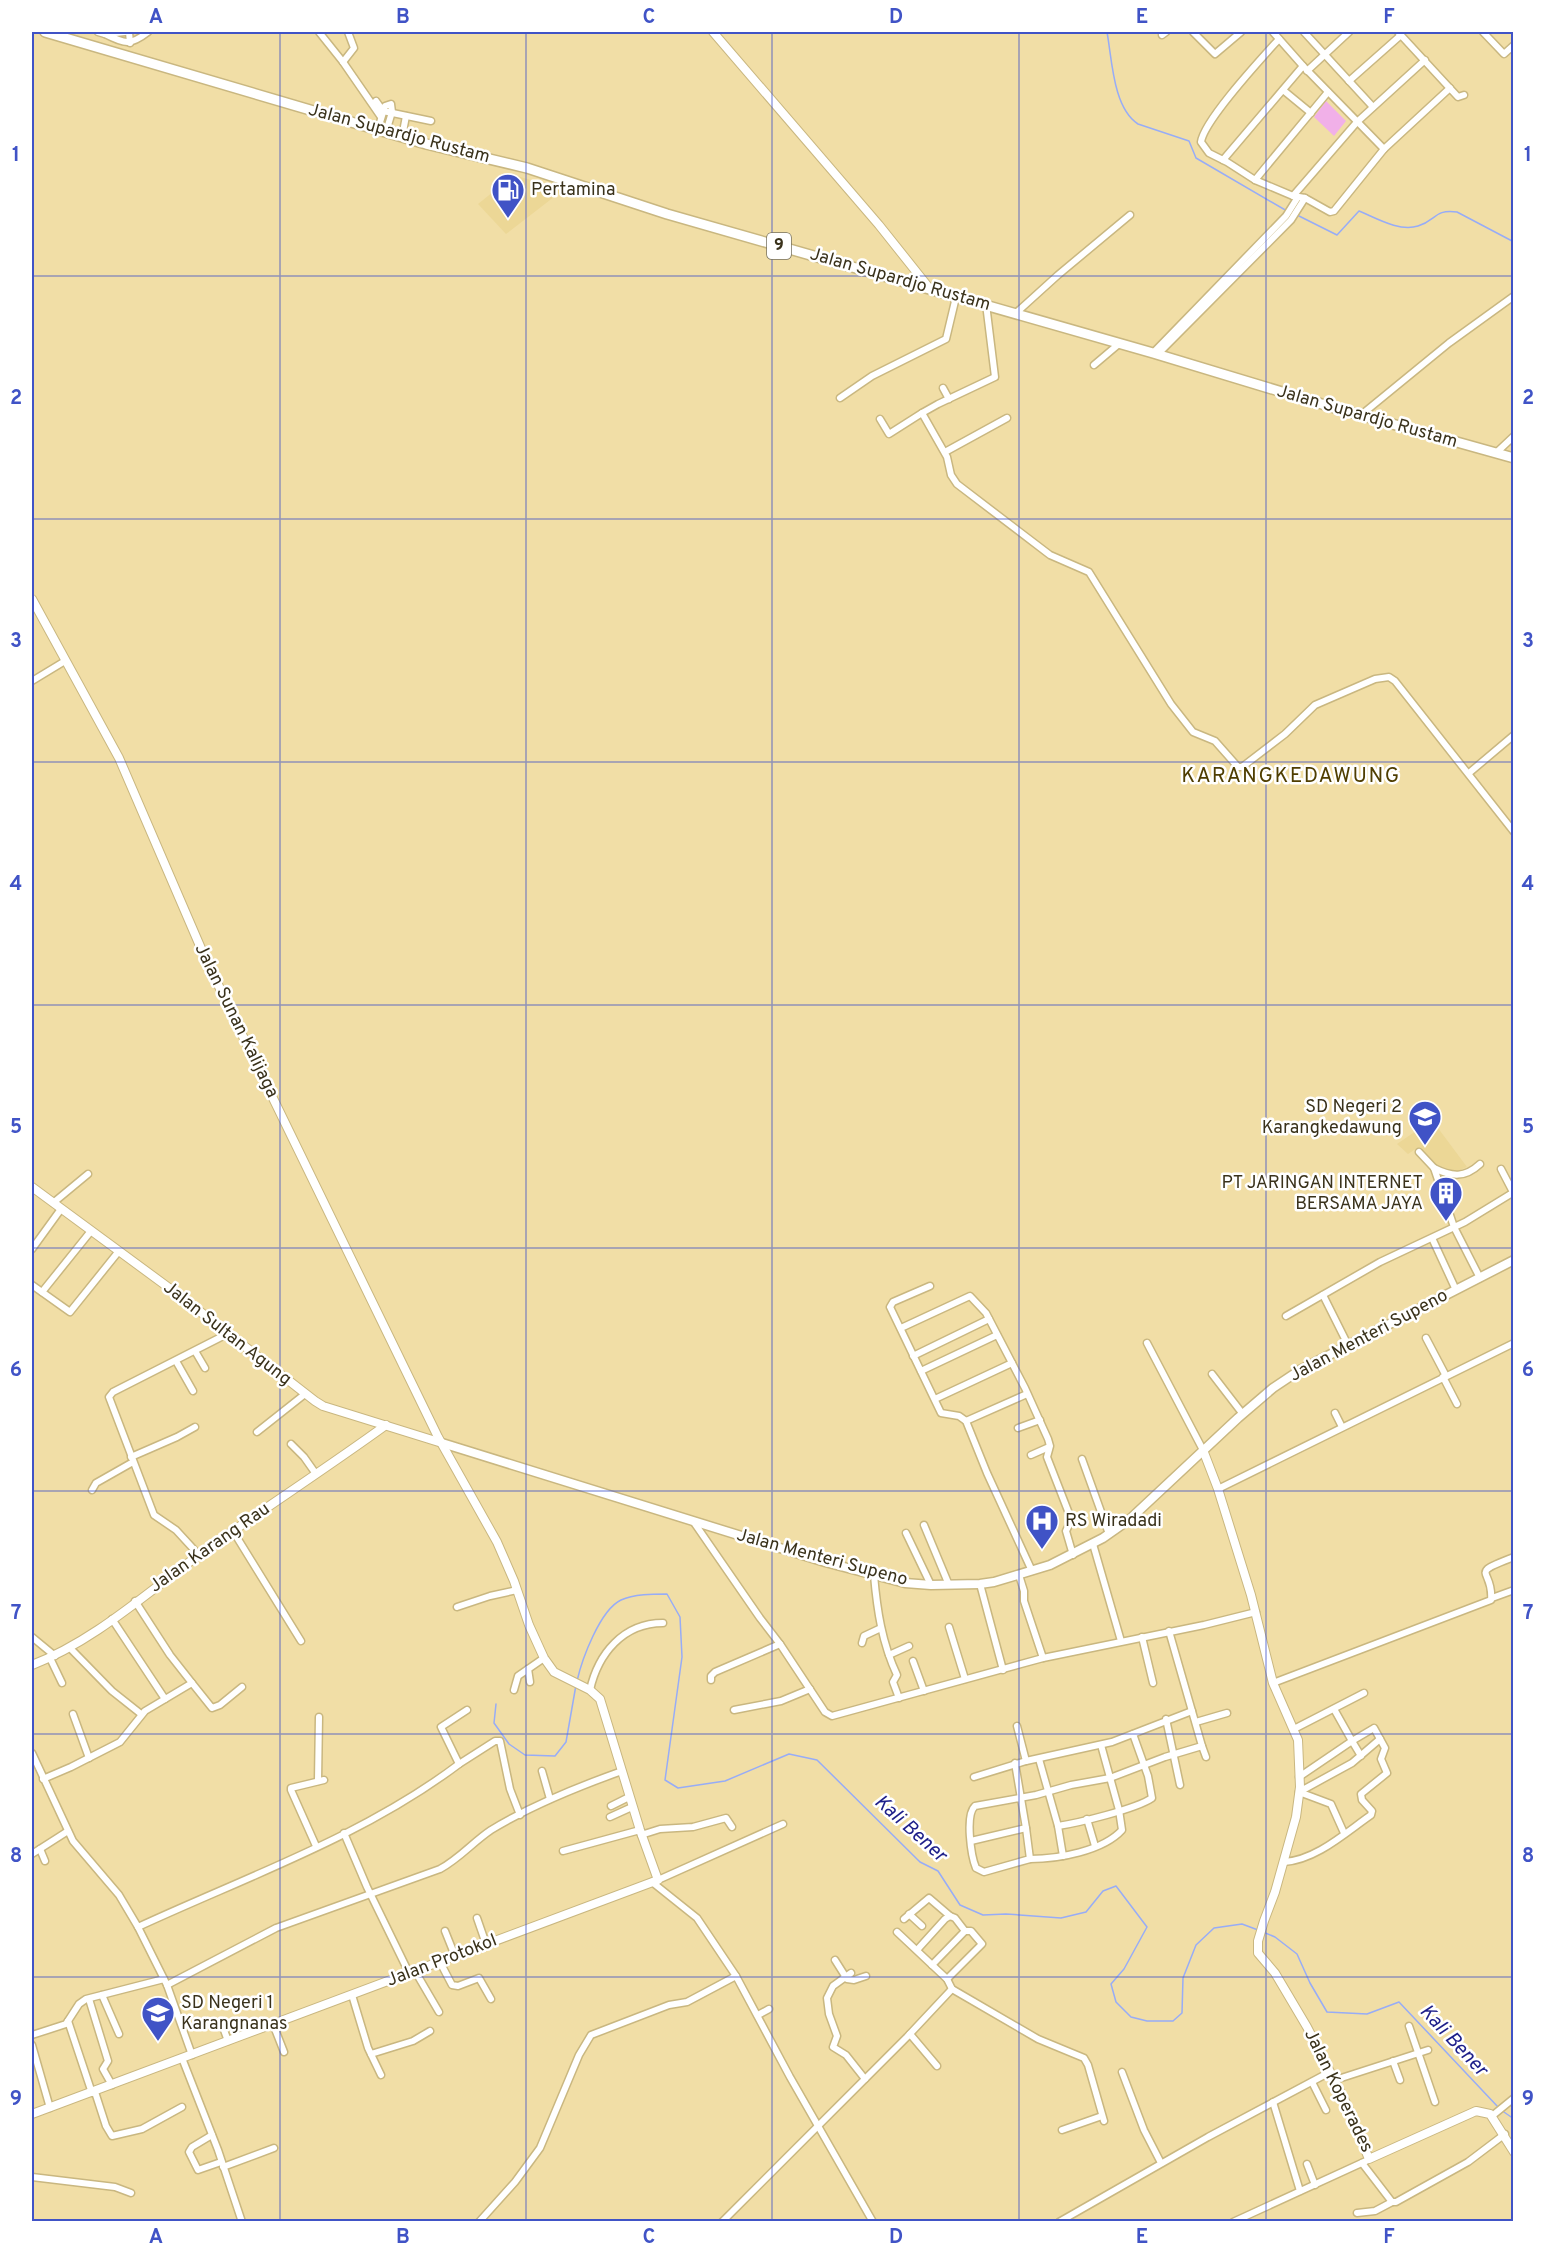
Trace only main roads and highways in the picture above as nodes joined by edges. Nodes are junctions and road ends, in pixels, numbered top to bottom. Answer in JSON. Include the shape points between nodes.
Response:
{"nodes":[{"id":1,"x":45,"y":32,"type":"edge"},
{"id":2,"x":1514,"y":458,"type":"edge"},
{"id":3,"x":1514,"y":1260,"type":"edge"},
{"id":4,"x":442,"y":1443,"type":"road end"}],
"edges":[{"from":1,"to":2,"type":"highway","name":"Jalan Supardjo Rustam","number":"9","via":[[402,137],[527,168],[667,214]]},
{"from":3,"to":4,"type":"main road","name":"Jalan Menteri Supeno","via":[[1300,1370],[1273,1388],[1130,1519],[1093,1544],[1032,1571],[980,1584],[904,1583]]}]}
